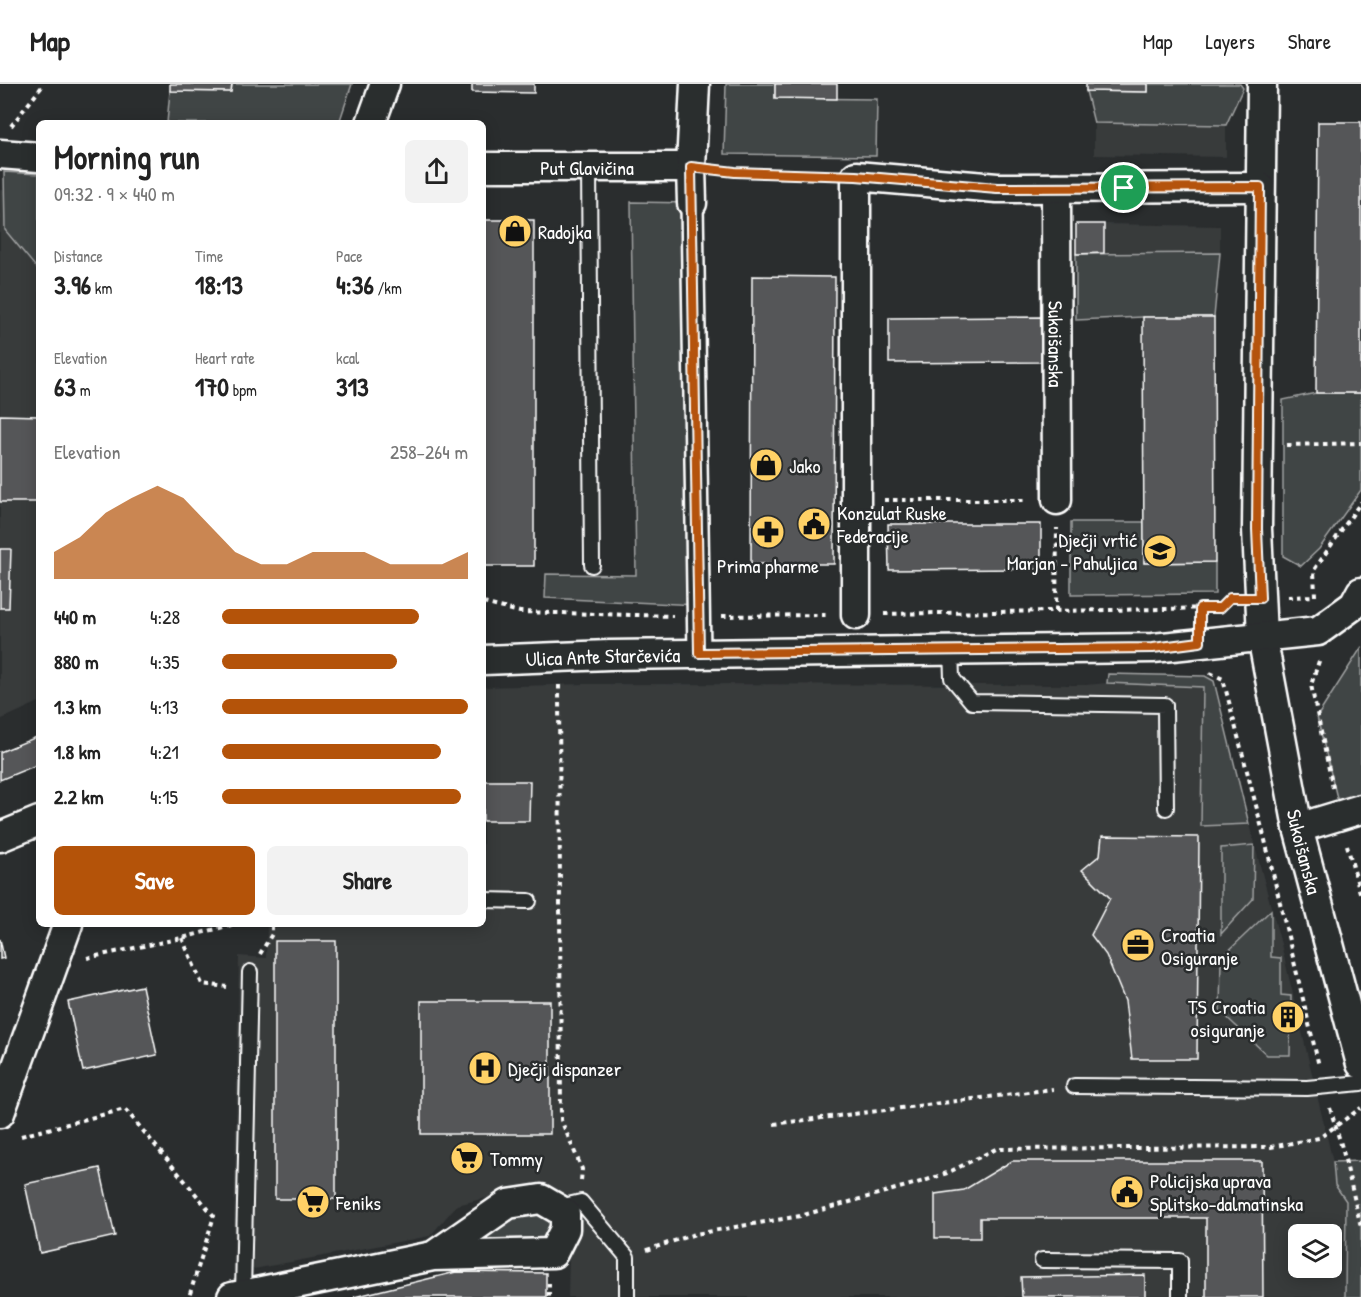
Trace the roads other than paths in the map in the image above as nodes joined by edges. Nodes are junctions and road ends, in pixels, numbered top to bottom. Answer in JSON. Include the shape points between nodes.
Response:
{"nodes":[{"id":1,"x":385,"y":84,"type":"edge"},
{"id":2,"x":695,"y":84,"type":"edge"},
{"id":3,"x":1263,"y":84,"type":"edge"},
{"id":4,"x":372,"y":120,"type":"edge"},
{"id":5,"x":4,"y":142,"type":"edge"},
{"id":6,"x":36,"y":156,"type":"edge"},
{"id":7,"x":486,"y":167,"type":"edge"},
{"id":8,"x":589,"y":167,"type":"junction"},
{"id":9,"x":691,"y":167,"type":"junction"},
{"id":10,"x":1260,"y":187,"type":"junction"},
{"id":11,"x":1056,"y":188,"type":"junction"},
{"id":12,"x":692,"y":203,"type":"joint"},
{"id":13,"x":1057,"y":500,"type":"road end"},
{"id":14,"x":592,"y":565,"type":"dead end"},
{"id":15,"x":1361,"y":592,"type":"edge"},
{"id":16,"x":856,"y":615,"type":"road end"},
{"id":17,"x":1262,"y":636,"type":"junction"},
{"id":18,"x":951,"y":650,"type":"junction"},
{"id":19,"x":699,"y":653,"type":"junction"},
{"id":20,"x":486,"y":660,"type":"edge"},
{"id":21,"x":1166,"y":808,"type":"dead end"},
{"id":22,"x":1350,"y":812,"type":"edge"},
{"id":23,"x":36,"y":822,"type":"edge"},
{"id":24,"x":1298,"y":828,"type":"junction"},
{"id":25,"x":0,"y":837,"type":"edge"},
{"id":26,"x":486,"y":900,"type":"edge"},
{"id":27,"x":529,"y":901,"type":"dead end"},
{"id":28,"x":67,"y":927,"type":"edge"},
{"id":29,"x":250,"y":972,"type":"road end"},
{"id":30,"x":1361,"y":1064,"type":"edge"},
{"id":31,"x":6,"y":1077,"type":"edge"},
{"id":32,"x":1361,"y":1083,"type":"edge"},
{"id":33,"x":1074,"y":1086,"type":"road end"},
{"id":34,"x":6,"y":1126,"type":"edge"},
{"id":35,"x":557,"y":1208,"type":"junction"},
{"id":36,"x":434,"y":1256,"type":"junction"},
{"id":37,"x":1042,"y":1260,"type":"dead end"},
{"id":38,"x":238,"y":1296,"type":"edge"},
{"id":39,"x":627,"y":1297,"type":"edge"},
{"id":40,"x":1180,"y":1297,"type":"edge"}],
"edges":[{"from":1,"to":4,"type":"street"},
{"from":2,"to":9,"type":"street"},
{"from":3,"to":10,"type":"street","name":"Sukoišanska"},
{"from":5,"to":6,"type":"street"},
{"from":7,"to":8,"type":"street","name":"Put Glavičina"},
{"from":8,"to":9,"type":"street","name":"Put Glavičina"},
{"from":8,"to":14,"type":"lane"},
{"from":9,"to":12,"type":"street"},
{"from":10,"to":11,"type":"street"},
{"from":10,"to":17,"type":"street","name":"Sukoišanska","via":[[1257,529]]},
{"from":11,"to":13,"type":"street","name":"Sukoišanska"},
{"from":11,"to":16,"type":"street","via":[[997,188],[856,176]]},
{"from":12,"to":19,"type":"street"},
{"from":15,"to":17,"type":"street","via":[[1354,605],[1318,631]]},
{"from":17,"to":18,"type":"street","name":"Ulica Ante Starčevića","via":[[1153,648]]},
{"from":17,"to":24,"type":"street","name":"Sukoišanska"},
{"from":18,"to":19,"type":"street","name":"Ulica Ante Starčevića"},
{"from":18,"to":21,"type":"lane","via":[[952,678],[972,702],[1165,705]]},
{"from":19,"to":20,"type":"street","name":"Ulica Ante Starčevića"},
{"from":22,"to":24,"type":"street"},
{"from":23,"to":25,"type":"street"},
{"from":24,"to":30,"type":"street","name":"Sukoišanska"},
{"from":26,"to":27,"type":"lane"},
{"from":28,"to":31,"type":"street"},
{"from":29,"to":38,"type":"lane"},
{"from":31,"to":34,"type":"street"},
{"from":32,"to":33,"type":"lane","via":[[1307,1088]]},
{"from":35,"to":36,"type":"street","via":[[541,1199],[508,1204]]},
{"from":35,"to":36,"type":"street","via":[[565,1213],[565,1229],[553,1253]]},
{"from":35,"to":39,"type":"lane","via":[[581,1202],[627,1257]]},
{"from":36,"to":38,"type":"street"},
{"from":37,"to":40,"type":"lane","via":[[1180,1261]]}]}
